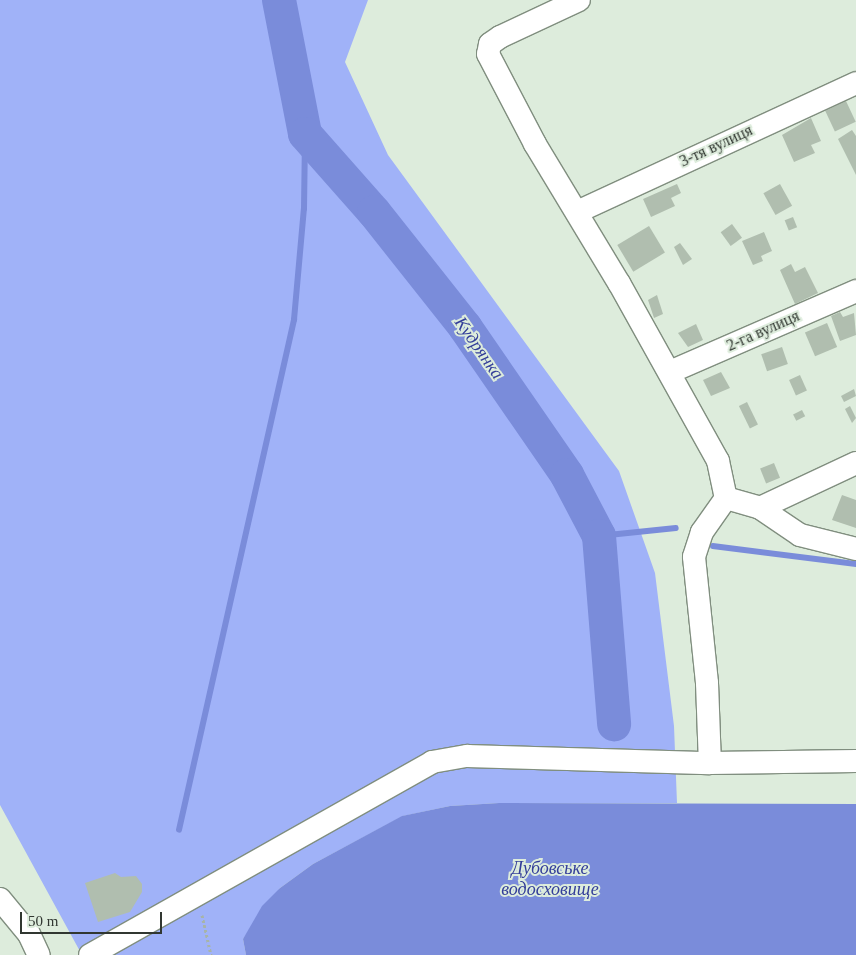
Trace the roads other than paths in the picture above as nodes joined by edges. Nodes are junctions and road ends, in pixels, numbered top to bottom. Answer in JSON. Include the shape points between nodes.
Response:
{"nodes":[{"id":1,"x":579,"y":0,"type":"edge"},
{"id":2,"x":856,"y":83,"type":"edge"},
{"id":3,"x":577,"y":212,"type":"junction"},
{"id":4,"x":856,"y":291,"type":"edge"},
{"id":5,"x":670,"y":372,"type":"junction"},
{"id":6,"x":856,"y":463,"type":"edge"},
{"id":7,"x":726,"y":498,"type":"junction"},
{"id":8,"x":760,"y":508,"type":"junction"},
{"id":9,"x":856,"y":549,"type":"edge"},
{"id":10,"x":856,"y":761,"type":"edge"},
{"id":11,"x":710,"y":764,"type":"junction"},
{"id":12,"x":0,"y":899,"type":"edge"},
{"id":13,"x":39,"y":955,"type":"edge"},
{"id":14,"x":90,"y":955,"type":"edge"}],
"edges":[{"from":1,"to":3,"type":"street","via":[[493,42],[488,54],[543,158]]},
{"from":2,"to":3,"type":"street","name":"3-тя вулиця"},
{"from":3,"to":5,"type":"street"},
{"from":4,"to":5,"type":"street","name":"2-га вулиця"},
{"from":5,"to":7,"type":"street","via":[[718,461]]},
{"from":6,"to":8,"type":"street"},
{"from":7,"to":8,"type":"street"},
{"from":7,"to":11,"type":"street","via":[[702,532],[694,557],[707,683]]},
{"from":8,"to":9,"type":"street","via":[[800,535]]},
{"from":10,"to":11,"type":"street"},
{"from":11,"to":14,"type":"street","via":[[466,756],[432,762]]},
{"from":12,"to":13,"type":"street","via":[[29,934]]}]}
